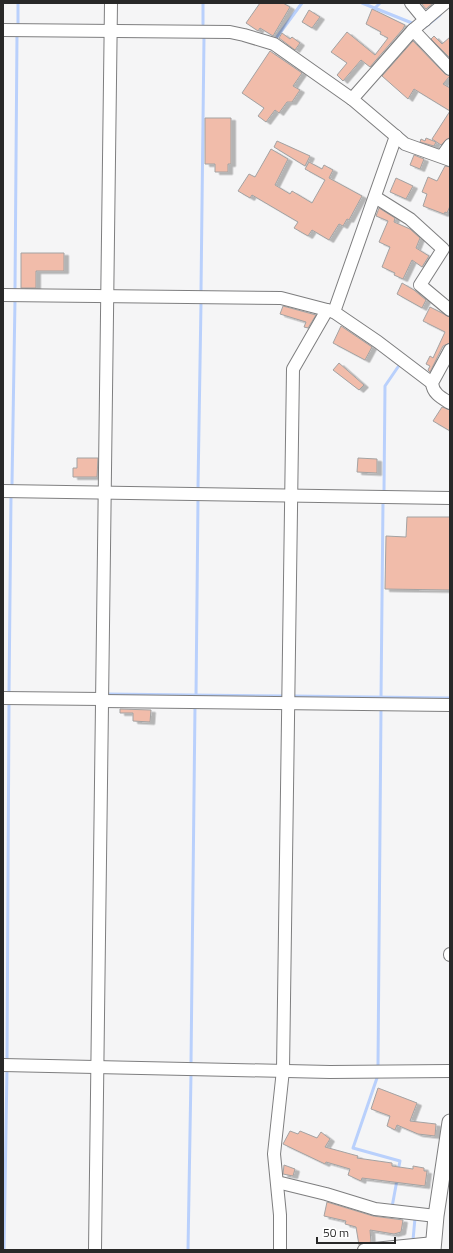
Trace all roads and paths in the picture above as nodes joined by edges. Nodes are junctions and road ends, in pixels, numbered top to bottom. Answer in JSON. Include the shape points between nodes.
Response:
{"nodes":[{"id":1,"x":111,"y":3,"type":"edge"},
{"id":2,"x":411,"y":3,"type":"edge"},
{"id":3,"x":445,"y":3,"type":"edge"},
{"id":4,"x":425,"y":20,"type":"junction"},
{"id":5,"x":3,"y":30,"type":"edge"},
{"id":6,"x":110,"y":30,"type":"junction"},
{"id":7,"x":413,"y":30,"type":"junction"},
{"id":8,"x":450,"y":69,"type":"edge"},
{"id":9,"x":352,"y":99,"type":"junction"},
{"id":10,"x":396,"y":136,"type":"junction"},
{"id":11,"x":450,"y":144,"type":"edge"},
{"id":12,"x":446,"y":158,"type":"edge"},
{"id":13,"x":375,"y":197,"type":"junction"},
{"id":14,"x":3,"y":295,"type":"edge"},
{"id":15,"x":108,"y":296,"type":"junction"},
{"id":16,"x":450,"y":310,"type":"edge"},
{"id":17,"x":331,"y":311,"type":"junction"},
{"id":18,"x":450,"y":350,"type":"edge"},
{"id":19,"x":432,"y":383,"type":"junction"},
{"id":20,"x":450,"y":403,"type":"edge"},
{"id":21,"x":3,"y":491,"type":"edge"},
{"id":22,"x":105,"y":491,"type":"junction"},
{"id":23,"x":291,"y":495,"type":"junction"},
{"id":24,"x":450,"y":498,"type":"edge"},
{"id":25,"x":102,"y":697,"type":"junction"},
{"id":26,"x":3,"y":698,"type":"edge"},
{"id":27,"x":288,"y":698,"type":"junction"},
{"id":28,"x":450,"y":705,"type":"edge"},
{"id":29,"x":3,"y":1065,"type":"edge"},
{"id":30,"x":97,"y":1067,"type":"junction"},
{"id":31,"x":283,"y":1070,"type":"junction"},
{"id":32,"x":450,"y":1071,"type":"edge"},
{"id":33,"x":450,"y":1122,"type":"edge"},
{"id":34,"x":277,"y":1182,"type":"junction"},
{"id":35,"x":436,"y":1216,"type":"junction"},
{"id":36,"x":433,"y":1246,"type":"edge"},
{"id":37,"x":95,"y":1250,"type":"edge"},
{"id":38,"x":280,"y":1250,"type":"edge"},
{"id":39,"x":364,"y":1250,"type":"edge"}],
"edges":[{"from":1,"to":6,"type":"street"},
{"from":2,"to":4,"type":"street"},
{"from":3,"to":4,"type":"street"},
{"from":4,"to":7,"type":"street"},
{"from":5,"to":6,"type":"street"},
{"from":6,"to":9,"type":"street","via":[[230,32],[244,35],[274,44]]},
{"from":6,"to":15,"type":"street"},
{"from":7,"to":8,"type":"street"},
{"from":7,"to":9,"type":"street"},
{"from":9,"to":10,"type":"street"},
{"from":10,"to":12,"type":"street","via":[[405,144]]},
{"from":10,"to":13,"type":"street"},
{"from":11,"to":12,"type":"street"},
{"from":13,"to":16,"type":"street","via":[[410,219],[443,249],[420,285]]},
{"from":13,"to":17,"type":"street"},
{"from":14,"to":15,"type":"street"},
{"from":15,"to":17,"type":"street","via":[[281,298]]},
{"from":15,"to":22,"type":"street"},
{"from":17,"to":19,"type":"street","via":[[378,342]]},
{"from":17,"to":23,"type":"street","via":[[293,369]]},
{"from":18,"to":19,"type":"street"},
{"from":19,"to":20,"type":"street","via":[[432,389]]},
{"from":21,"to":22,"type":"street"},
{"from":22,"to":23,"type":"street"},
{"from":22,"to":25,"type":"street"},
{"from":23,"to":24,"type":"street"},
{"from":23,"to":27,"type":"street"},
{"from":25,"to":26,"type":"street"},
{"from":25,"to":27,"type":"street"},
{"from":25,"to":30,"type":"street"},
{"from":27,"to":28,"type":"street"},
{"from":27,"to":31,"type":"street"},
{"from":29,"to":30,"type":"street"},
{"from":30,"to":31,"type":"street"},
{"from":30,"to":37,"type":"street"},
{"from":31,"to":32,"type":"street"},
{"from":31,"to":34,"type":"street","via":[[274,1154]]},
{"from":33,"to":35,"type":"street"},
{"from":34,"to":35,"type":"street","via":[[375,1209]]},
{"from":34,"to":38,"type":"street"},
{"from":35,"to":36,"type":"street"},
{"from":36,"to":39,"type":"street"}]}
